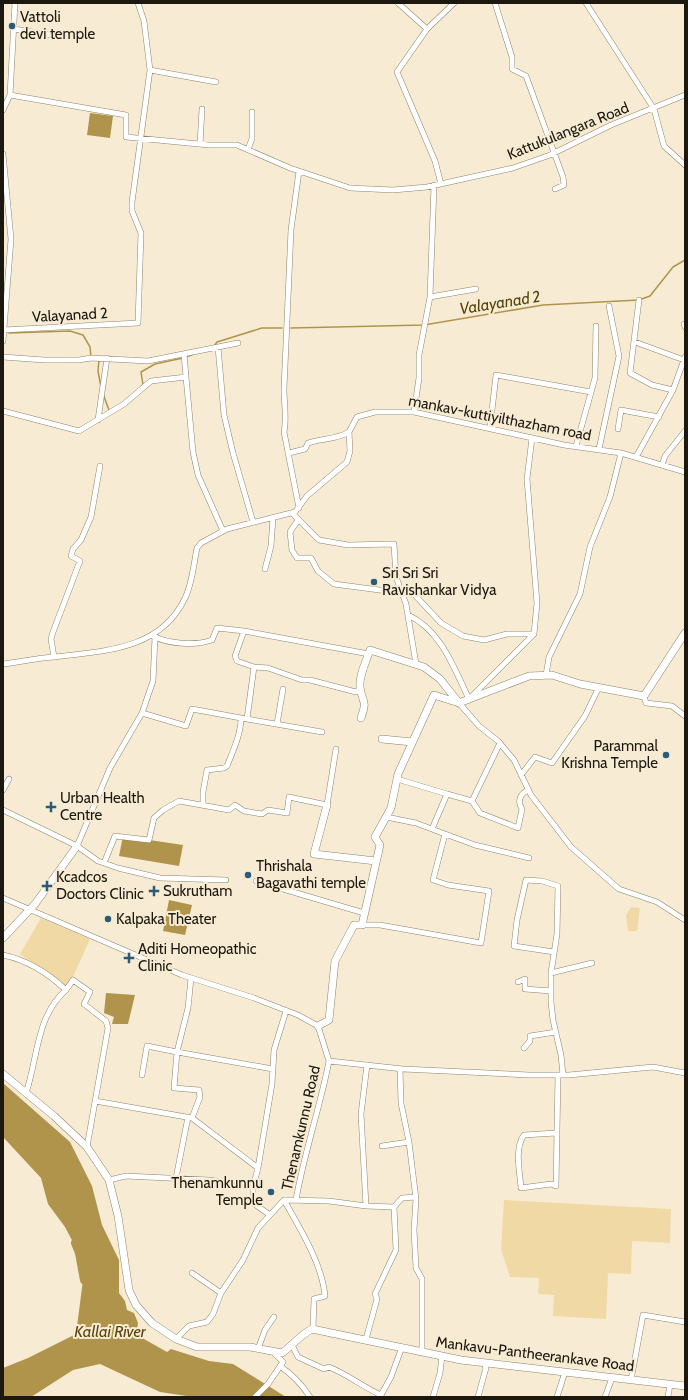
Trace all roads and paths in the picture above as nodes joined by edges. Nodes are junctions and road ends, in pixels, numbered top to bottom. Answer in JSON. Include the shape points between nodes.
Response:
{"nodes":[{"id":1,"x":15,"y":3,"type":"edge"},
{"id":2,"x":138,"y":3,"type":"edge"},
{"id":3,"x":398,"y":3,"type":"edge"},
{"id":4,"x":454,"y":3,"type":"edge"},
{"id":5,"x":495,"y":3,"type":"edge"},
{"id":6,"x":586,"y":3,"type":"edge"},
{"id":7,"x":14,"y":29,"type":"junction"},
{"id":8,"x":427,"y":29,"type":"junction"},
{"id":9,"x":56,"y":36,"type":"dead end"},
{"id":10,"x":150,"y":70,"type":"junction"},
{"id":11,"x":216,"y":82,"type":"dead end"},
{"id":12,"x":10,"y":95,"type":"junction"},
{"id":13,"x":685,"y":95,"type":"edge"},
{"id":14,"x":202,"y":109,"type":"dead end"},
{"id":15,"x":654,"y":109,"type":"junction"},
{"id":16,"x":3,"y":110,"type":"edge"},
{"id":17,"x":252,"y":112,"type":"dead end"},
{"id":18,"x":140,"y":138,"type":"junction"},
{"id":19,"x":200,"y":144,"type":"junction"},
{"id":20,"x":248,"y":150,"type":"junction"},
{"id":21,"x":554,"y":152,"type":"junction"},
{"id":22,"x":3,"y":154,"type":"edge"},
{"id":23,"x":685,"y":165,"type":"edge"},
{"id":24,"x":299,"y":171,"type":"junction"},
{"id":25,"x":441,"y":184,"type":"junction"},
{"id":26,"x":434,"y":185,"type":"junction"},
{"id":27,"x":556,"y":188,"type":"dead end"},
{"id":28,"x":476,"y":288,"type":"dead end"},
{"id":29,"x":430,"y":297,"type":"junction"},
{"id":30,"x":639,"y":300,"type":"dead end"},
{"id":31,"x":609,"y":306,"type":"dead end"},
{"id":32,"x":596,"y":326,"type":"dead end"},
{"id":33,"x":4,"y":330,"type":"edge"},
{"id":34,"x":3,"y":341,"type":"edge"},
{"id":35,"x":635,"y":342,"type":"junction"},
{"id":36,"x":238,"y":343,"type":"dead end"},
{"id":37,"x":218,"y":348,"type":"junction"},
{"id":38,"x":184,"y":354,"type":"junction"},
{"id":39,"x":3,"y":357,"type":"edge"},
{"id":40,"x":107,"y":358,"type":"junction"},
{"id":41,"x":684,"y":359,"type":"edge"},
{"id":42,"x":186,"y":377,"type":"junction"},
{"id":43,"x":673,"y":390,"type":"junction"},
{"id":44,"x":591,"y":392,"type":"junction"},
{"id":45,"x":3,"y":411,"type":"edge"},
{"id":46,"x":414,"y":412,"type":"junction"},
{"id":47,"x":659,"y":417,"type":"junction"},
{"id":48,"x":98,"y":420,"type":"junction"},
{"id":49,"x":490,"y":428,"type":"junction"},
{"id":50,"x":618,"y":429,"type":"dead end"},
{"id":51,"x":685,"y":431,"type":"edge"},
{"id":52,"x":348,"y":432,"type":"junction"},
{"id":53,"x":532,"y":438,"type":"junction"},
{"id":54,"x":576,"y":446,"type":"junction"},
{"id":55,"x":599,"y":449,"type":"junction"},
{"id":56,"x":289,"y":453,"type":"junction"},
{"id":57,"x":621,"y":453,"type":"junction"},
{"id":58,"x":636,"y":457,"type":"junction"},
{"id":59,"x":662,"y":465,"type":"junction"},
{"id":60,"x":100,"y":466,"type":"dead end"},
{"id":61,"x":685,"y":472,"type":"edge"},
{"id":62,"x":299,"y":508,"type":"junction"},
{"id":63,"x":292,"y":514,"type":"junction"},
{"id":64,"x":273,"y":518,"type":"junction"},
{"id":65,"x":298,"y":520,"type":"junction"},
{"id":66,"x":253,"y":522,"type":"junction"},
{"id":67,"x":223,"y":531,"type":"junction"},
{"id":68,"x":265,"y":569,"type":"dead end"},
{"id":69,"x":402,"y":593,"type":"junction"},
{"id":70,"x":408,"y":615,"type":"junction"},
{"id":71,"x":244,"y":631,"type":"junction"},
{"id":72,"x":685,"y":633,"type":"edge"},
{"id":73,"x":534,"y":634,"type":"junction"},
{"id":74,"x":154,"y":636,"type":"junction"},
{"id":75,"x":369,"y":654,"type":"junction"},
{"id":76,"x":54,"y":656,"type":"junction"},
{"id":77,"x":3,"y":664,"type":"edge"},
{"id":78,"x":416,"y":664,"type":"junction"},
{"id":79,"x":254,"y":667,"type":"junction"},
{"id":80,"x":546,"y":675,"type":"junction"},
{"id":81,"x":599,"y":687,"type":"junction"},
{"id":82,"x":283,"y":689,"type":"dead end"},
{"id":83,"x":360,"y":689,"type":"junction"},
{"id":84,"x":644,"y":696,"type":"junction"},
{"id":85,"x":468,"y":699,"type":"junction"},
{"id":86,"x":459,"y":703,"type":"junction"},
{"id":87,"x":142,"y":713,"type":"junction"},
{"id":88,"x":685,"y":716,"type":"edge"},
{"id":89,"x":240,"y":718,"type":"junction"},
{"id":90,"x":362,"y":718,"type":"dead end"},
{"id":91,"x":247,"y":719,"type":"junction"},
{"id":92,"x":277,"y":724,"type":"junction"},
{"id":93,"x":322,"y":732,"type":"dead end"},
{"id":94,"x":382,"y":739,"type":"dead end"},
{"id":95,"x":412,"y":742,"type":"junction"},
{"id":96,"x":500,"y":743,"type":"junction"},
{"id":97,"x":336,"y":749,"type":"dead end"},
{"id":98,"x":520,"y":775,"type":"junction"},
{"id":99,"x":397,"y":778,"type":"junction"},
{"id":100,"x":9,"y":779,"type":"dead end"},
{"id":101,"x":3,"y":790,"type":"edge"},
{"id":102,"x":528,"y":790,"type":"junction"},
{"id":103,"x":447,"y":794,"type":"junction"},
{"id":104,"x":472,"y":801,"type":"junction"},
{"id":105,"x":203,"y":804,"type":"junction"},
{"id":106,"x":327,"y":805,"type":"junction"},
{"id":107,"x":3,"y":810,"type":"edge"},
{"id":108,"x":386,"y":817,"type":"junction"},
{"id":109,"x":432,"y":829,"type":"junction"},
{"id":110,"x":445,"y":834,"type":"junction"},
{"id":111,"x":78,"y":846,"type":"junction"},
{"id":112,"x":529,"y":858,"type":"dead end"},
{"id":113,"x":376,"y":861,"type":"junction"},
{"id":114,"x":104,"y":864,"type":"junction"},
{"id":115,"x":226,"y":880,"type":"dead end"},
{"id":116,"x":256,"y":881,"type":"dead end"},
{"id":117,"x":3,"y":898,"type":"edge"},
{"id":118,"x":29,"y":910,"type":"junction"},
{"id":119,"x":364,"y":913,"type":"junction"},
{"id":120,"x":685,"y":920,"type":"edge"},
{"id":121,"x":362,"y":925,"type":"junction"},
{"id":122,"x":3,"y":938,"type":"edge"},
{"id":123,"x":554,"y":952,"type":"junction"},
{"id":124,"x":3,"y":955,"type":"edge"},
{"id":125,"x":592,"y":963,"type":"dead end"},
{"id":126,"x":551,"y":973,"type":"junction"},
{"id":127,"x":191,"y":978,"type":"junction"},
{"id":128,"x":518,"y":982,"type":"dead end"},
{"id":129,"x":66,"y":990,"type":"junction"},
{"id":130,"x":551,"y":991,"type":"junction"},
{"id":131,"x":286,"y":1011,"type":"junction"},
{"id":132,"x":318,"y":1026,"type":"junction"},
{"id":133,"x":556,"y":1032,"type":"junction"},
{"id":134,"x":524,"y":1048,"type":"dead end"},
{"id":135,"x":177,"y":1052,"type":"junction"},
{"id":136,"x":329,"y":1061,"type":"junction"},
{"id":137,"x":367,"y":1065,"type":"junction"},
{"id":138,"x":400,"y":1069,"type":"junction"},
{"id":139,"x":273,"y":1070,"type":"junction"},
{"id":140,"x":685,"y":1073,"type":"edge"},
{"id":141,"x":3,"y":1074,"type":"edge"},
{"id":142,"x":142,"y":1075,"type":"dead end"},
{"id":143,"x":561,"y":1075,"type":"junction"},
{"id":144,"x":26,"y":1093,"type":"junction"},
{"id":145,"x":95,"y":1101,"type":"junction"},
{"id":146,"x":190,"y":1118,"type":"junction"},
{"id":147,"x":556,"y":1133,"type":"junction"},
{"id":148,"x":409,"y":1142,"type":"junction"},
{"id":149,"x":382,"y":1146,"type":"dead end"},
{"id":150,"x":87,"y":1147,"type":"junction"},
{"id":151,"x":258,"y":1168,"type":"junction"},
{"id":152,"x":176,"y":1178,"type":"junction"},
{"id":153,"x":109,"y":1180,"type":"junction"},
{"id":154,"x":253,"y":1187,"type":"junction"},
{"id":155,"x":416,"y":1197,"type":"junction"},
{"id":156,"x":284,"y":1200,"type":"junction"},
{"id":157,"x":296,"y":1200,"type":"junction"},
{"id":158,"x":366,"y":1206,"type":"junction"},
{"id":159,"x":394,"y":1207,"type":"junction"},
{"id":160,"x":270,"y":1215,"type":"junction"},
{"id":161,"x":192,"y":1273,"type":"dead end"},
{"id":162,"x":221,"y":1293,"type":"junction"},
{"id":163,"x":274,"y":1317,"type":"dead end"},
{"id":164,"x":685,"y":1322,"type":"edge"},
{"id":165,"x":313,"y":1329,"type":"junction"},
{"id":166,"x":176,"y":1339,"type":"junction"},
{"id":167,"x":366,"y":1339,"type":"junction"},
{"id":168,"x":292,"y":1346,"type":"junction"},
{"id":169,"x":402,"y":1347,"type":"junction"},
{"id":170,"x":258,"y":1349,"type":"junction"},
{"id":171,"x":272,"y":1351,"type":"junction"},
{"id":172,"x":422,"y":1352,"type":"junction"},
{"id":173,"x":442,"y":1356,"type":"junction"},
{"id":174,"x":484,"y":1363,"type":"junction"},
{"id":175,"x":280,"y":1366,"type":"junction"},
{"id":176,"x":565,"y":1372,"type":"junction"},
{"id":177,"x":612,"y":1378,"type":"junction"},
{"id":178,"x":631,"y":1380,"type":"junction"},
{"id":179,"x":670,"y":1384,"type":"junction"},
{"id":180,"x":685,"y":1386,"type":"edge"},
{"id":181,"x":382,"y":1396,"type":"edge"},
{"id":182,"x":256,"y":1397,"type":"edge"},
{"id":183,"x":310,"y":1397,"type":"edge"},
{"id":184,"x":433,"y":1397,"type":"edge"},
{"id":185,"x":478,"y":1397,"type":"edge"},
{"id":186,"x":556,"y":1397,"type":"edge"},
{"id":187,"x":605,"y":1397,"type":"edge"},
{"id":188,"x":668,"y":1397,"type":"edge"}],
"edges":[{"from":1,"to":7,"type":"street"},
{"from":2,"to":10,"type":"street","via":[[144,21]]},
{"from":3,"to":8,"type":"street"},
{"from":4,"to":8,"type":"street"},
{"from":5,"to":21,"type":"street","via":[[512,57],[512,69],[526,76]]},
{"from":6,"to":15,"type":"street"},
{"from":7,"to":9,"type":"street"},
{"from":7,"to":12,"type":"street"},
{"from":8,"to":25,"type":"street","via":[[397,72],[435,161]]},
{"from":10,"to":11,"type":"street"},
{"from":10,"to":18,"type":"street"},
{"from":12,"to":16,"type":"street"},
{"from":12,"to":18,"type":"street","name":"Kattukulangara Road","via":[[126,115],[126,138]]},
{"from":13,"to":15,"type":"street","name":"Kattukulangara Road"},
{"from":14,"to":19,"type":"street"},
{"from":15,"to":21,"type":"street","name":"Kattukulangara Road","via":[[611,125]]},
{"from":15,"to":23,"type":"street","via":[[664,146]]},
{"from":17,"to":20,"type":"street","via":[[252,139]]},
{"from":18,"to":19,"type":"street","name":"Kattukulangara Road"},
{"from":18,"to":33,"type":"street","name":"Valayanad 2","via":[[132,202],[132,211],[141,233],[138,324]]},
{"from":19,"to":20,"type":"street","name":"Kattukulangara Road","via":[[237,145]]},
{"from":20,"to":24,"type":"street","name":"Kattukulangara Road"},
{"from":21,"to":25,"type":"street","name":"Kattukulangara Road","via":[[513,168]]},
{"from":21,"to":27,"type":"street","via":[[564,185]]},
{"from":22,"to":33,"type":"street","via":[[11,239]]},
{"from":24,"to":26,"type":"street","name":"Kattukulangara Road","via":[[350,188],[393,190]]},
{"from":24,"to":56,"type":"street","via":[[291,230],[284,389],[284,432]]},
{"from":25,"to":26,"type":"street","name":"Kattukulangara Road"},
{"from":26,"to":29,"type":"street"},
{"from":28,"to":29,"type":"street"},
{"from":29,"to":46,"type":"street","via":[[419,355],[419,378]]},
{"from":30,"to":35,"type":"street"},
{"from":31,"to":55,"type":"street","via":[[619,356]]},
{"from":32,"to":44,"type":"street","via":[[595,378]]},
{"from":33,"to":34,"type":"street"},
{"from":35,"to":41,"type":"street"},
{"from":35,"to":43,"type":"street","via":[[630,373],[652,384]]},
{"from":36,"to":37,"type":"street"},
{"from":37,"to":38,"type":"street"},
{"from":37,"to":66,"type":"street","via":[[224,415]]},
{"from":38,"to":40,"type":"street","via":[[148,361]]},
{"from":38,"to":42,"type":"street"},
{"from":39,"to":40,"type":"street","via":[[44,360]]},
{"from":40,"to":48,"type":"street"},
{"from":41,"to":43,"type":"street"},
{"from":42,"to":48,"type":"street","via":[[151,381],[124,404]]},
{"from":42,"to":67,"type":"street","via":[[196,467]]},
{"from":43,"to":47,"type":"street"},
{"from":44,"to":49,"type":"street","via":[[496,375]]},
{"from":44,"to":54,"type":"street"},
{"from":45,"to":48,"type":"street","via":[[79,430]]},
{"from":46,"to":49,"type":"street","name":"mankav-kuttiyilthazham road"},
{"from":46,"to":52,"type":"street","name":"mankav-kuttiyilthazham road","via":[[375,412],[357,417]]},
{"from":47,"to":50,"type":"street","via":[[621,410]]},
{"from":47,"to":58,"type":"street"},
{"from":49,"to":53,"type":"street","name":"mankav-kuttiyilthazham road"},
{"from":51,"to":59,"type":"street","via":[[665,456]]},
{"from":52,"to":56,"type":"street","via":[[341,436],[308,443],[304,449]]},
{"from":52,"to":62,"type":"street","via":[[350,451],[347,462],[307,496]]},
{"from":53,"to":54,"type":"street","name":"mankav-kuttiyilthazham road"},
{"from":53,"to":73,"type":"street","via":[[527,479],[537,603]]},
{"from":54,"to":55,"type":"street","name":"mankav-kuttiyilthazham road"},
{"from":55,"to":57,"type":"street","name":"mankav-kuttiyilthazham road"},
{"from":56,"to":62,"type":"street"},
{"from":57,"to":58,"type":"street","name":"mankav-kuttiyilthazham road"},
{"from":57,"to":80,"type":"street","via":[[610,497],[590,547],[580,594],[549,657]]},
{"from":58,"to":59,"type":"street","name":"mankav-kuttiyilthazham road"},
{"from":59,"to":61,"type":"street","name":"mankav-kuttiyilthazham road"},
{"from":60,"to":76,"type":"street","via":[[91,517],[71,556],[80,561],[52,632]]},
{"from":62,"to":63,"type":"street"},
{"from":63,"to":64,"type":"street"},
{"from":63,"to":65,"type":"street"},
{"from":64,"to":66,"type":"street"},
{"from":64,"to":68,"type":"street","via":[[271,546]]},
{"from":65,"to":69,"type":"street","via":[[319,540],[348,545],[394,544],[396,577]]},
{"from":65,"to":69,"type":"street","via":[[290,532],[292,550],[297,558],[311,558],[318,571],[334,584]]},
{"from":66,"to":67,"type":"street"},
{"from":67,"to":74,"type":"street","via":[[197,548],[186,598],[165,627]]},
{"from":69,"to":70,"type":"street"},
{"from":69,"to":73,"type":"street","via":[[411,591],[441,623],[463,636],[484,640],[507,634]]},
{"from":70,"to":78,"type":"street"},
{"from":70,"to":85,"type":"street","via":[[422,621],[437,637]]},
{"from":71,"to":74,"type":"street","via":[[217,628],[212,640],[204,643],[184,643]]},
{"from":71,"to":75,"type":"street"},
{"from":71,"to":79,"type":"street","via":[[235,656],[237,661]]},
{"from":72,"to":84,"type":"street"},
{"from":73,"to":85,"type":"street"},
{"from":74,"to":76,"type":"street","via":[[121,647]]},
{"from":74,"to":87,"type":"street","via":[[153,681]]},
{"from":75,"to":78,"type":"street","via":[[370,650]]},
{"from":75,"to":83,"type":"street","via":[[361,677]]},
{"from":76,"to":77,"type":"street"},
{"from":78,"to":86,"type":"street","via":[[440,679]]},
{"from":79,"to":83,"type":"street","via":[[268,668],[302,680],[356,692]]},
{"from":79,"to":91,"type":"street"},
{"from":80,"to":81,"type":"street"},
{"from":80,"to":85,"type":"street","via":[[529,676]]},
{"from":81,"to":84,"type":"street"},
{"from":81,"to":98,"type":"street","via":[[585,716],[552,763],[535,757]]},
{"from":82,"to":92,"type":"street"},
{"from":83,"to":90,"type":"street","via":[[366,704]]},
{"from":84,"to":88,"type":"street","via":[[646,703],[672,706]]},
{"from":85,"to":86,"type":"street"},
{"from":86,"to":95,"type":"street","via":[[434,695]]},
{"from":86,"to":96,"type":"street","via":[[479,726]]},
{"from":87,"to":89,"type":"street","via":[[186,726],[192,710]]},
{"from":87,"to":111,"type":"street","via":[[110,768]]},
{"from":89,"to":91,"type":"street"},
{"from":89,"to":105,"type":"street","via":[[236,743],[227,766],[207,770]]},
{"from":91,"to":92,"type":"street"},
{"from":92,"to":93,"type":"street"},
{"from":94,"to":95,"type":"street"},
{"from":95,"to":99,"type":"street"},
{"from":96,"to":98,"type":"street","via":[[514,760]]},
{"from":96,"to":104,"type":"street"},
{"from":97,"to":106,"type":"street"},
{"from":98,"to":102,"type":"street"},
{"from":99,"to":103,"type":"street"},
{"from":99,"to":108,"type":"street","via":[[391,808]]},
{"from":100,"to":101,"type":"street"},
{"from":102,"to":104,"type":"street","via":[[522,792],[519,798],[522,809],[518,828],[480,813]]},
{"from":102,"to":120,"type":"street","via":[[571,847],[619,889],[657,902]]},
{"from":103,"to":104,"type":"street"},
{"from":103,"to":109,"type":"street"},
{"from":105,"to":106,"type":"street","via":[[229,810],[235,805],[244,811],[262,814],[268,810],[287,813],[289,796]]},
{"from":105,"to":114,"type":"street","via":[[179,801],[163,810],[154,818],[150,840],[115,836]]},
{"from":106,"to":113,"type":"street","via":[[314,854]]},
{"from":107,"to":111,"type":"street"},
{"from":108,"to":109,"type":"street"},
{"from":108,"to":113,"type":"street","via":[[375,837],[380,845]]},
{"from":109,"to":110,"type":"street"},
{"from":110,"to":112,"type":"street","via":[[475,845]]},
{"from":110,"to":121,"type":"street","via":[[433,880],[448,885],[489,891],[481,943],[380,925]]},
{"from":111,"to":114,"type":"street"},
{"from":111,"to":118,"type":"street"},
{"from":113,"to":119,"type":"street"},
{"from":114,"to":115,"type":"street","via":[[160,878]]},
{"from":116,"to":119,"type":"street"},
{"from":117,"to":118,"type":"street"},
{"from":118,"to":122,"type":"street"},
{"from":118,"to":127,"type":"street"},
{"from":119,"to":121,"type":"street"},
{"from":121,"to":132,"type":"street","via":[[354,925],[335,961],[329,1020]]},
{"from":123,"to":123,"type":"street","via":[[558,886],[526,880],[514,946]]},
{"from":123,"to":126,"type":"street"},
{"from":124,"to":129,"type":"street","via":[[25,961],[56,980]]},
{"from":125,"to":126,"type":"street"},
{"from":126,"to":130,"type":"street"},
{"from":127,"to":131,"type":"street"},
{"from":127,"to":135,"type":"street","via":[[188,1008]]},
{"from":128,"to":130,"type":"street","via":[[525,979],[525,989]]},
{"from":129,"to":144,"type":"street","via":[[58,997],[44,1022]]},
{"from":129,"to":145,"type":"street","via":[[73,980],[90,992],[84,1004],[106,1021],[108,1028]]},
{"from":130,"to":133,"type":"street"},
{"from":131,"to":132,"type":"street"},
{"from":131,"to":139,"type":"street","via":[[274,1050]]},
{"from":132,"to":136,"type":"street"},
{"from":133,"to":134,"type":"street","via":[[530,1036],[530,1041]]},
{"from":133,"to":143,"type":"street"},
{"from":135,"to":139,"type":"street"},
{"from":135,"to":142,"type":"street","via":[[147,1046]]},
{"from":135,"to":146,"type":"street","via":[[174,1088],[199,1090],[200,1098]]},
{"from":136,"to":137,"type":"street"},
{"from":136,"to":157,"type":"street","name":"Thenamkunnu Road"},
{"from":137,"to":138,"type":"street"},
{"from":137,"to":158,"type":"street","via":[[361,1114]]},
{"from":138,"to":143,"type":"street"},
{"from":138,"to":148,"type":"street","via":[[401,1103]]},
{"from":139,"to":151,"type":"street"},
{"from":140,"to":143,"type":"street","via":[[653,1067]]},
{"from":141,"to":144,"type":"street"},
{"from":143,"to":147,"type":"street"},
{"from":144,"to":150,"type":"street"},
{"from":145,"to":146,"type":"street"},
{"from":145,"to":150,"type":"street"},
{"from":146,"to":151,"type":"street"},
{"from":146,"to":152,"type":"street"},
{"from":147,"to":147,"type":"street","via":[[556,1186],[551,1184],[521,1188],[518,1159],[520,1140],[524,1135]]},
{"from":148,"to":149,"type":"street"},
{"from":148,"to":155,"type":"street"},
{"from":150,"to":153,"type":"street"},
{"from":151,"to":154,"type":"street"},
{"from":152,"to":153,"type":"street","via":[[126,1176]]},
{"from":152,"to":154,"type":"street"},
{"from":153,"to":166,"type":"street","via":[[118,1216],[129,1290],[136,1306],[152,1323]]},
{"from":154,"to":160,"type":"street","via":[[253,1203]]},
{"from":155,"to":159,"type":"street","via":[[402,1198]]},
{"from":155,"to":172,"type":"street","via":[[414,1230],[416,1268],[422,1279]]},
{"from":156,"to":157,"type":"street"},
{"from":156,"to":160,"type":"street"},
{"from":156,"to":165,"type":"street","via":[[324,1284],[325,1296],[314,1299]]},
{"from":157,"to":158,"type":"street"},
{"from":158,"to":159,"type":"street"},
{"from":159,"to":167,"type":"street","via":[[396,1250],[375,1294],[377,1299]]},
{"from":160,"to":162,"type":"street","via":[[258,1228],[243,1260]]},
{"from":161,"to":162,"type":"street"},
{"from":162,"to":166,"type":"street","via":[[207,1322],[189,1326]]},
{"from":163,"to":170,"type":"street","via":[[265,1330]]},
{"from":164,"to":178,"type":"street","via":[[643,1316]]},
{"from":165,"to":167,"type":"street","name":"Mankavu-Pantheerankave Road"},
{"from":165,"to":168,"type":"street","via":[[301,1335]]},
{"from":166,"to":170,"type":"street","via":[[196,1347]]},
{"from":167,"to":169,"type":"street","name":"Mankavu-Pantheerankave Road"},
{"from":168,"to":171,"type":"street","via":[[282,1353]]},
{"from":168,"to":181,"type":"street","via":[[298,1358],[324,1369],[329,1367],[340,1371],[360,1386]]},
{"from":169,"to":172,"type":"street","name":"Mankavu-Pantheerankave Road"},
{"from":169,"to":181,"type":"street"},
{"from":170,"to":171,"type":"street"},
{"from":171,"to":175,"type":"street","via":[[283,1362]]},
{"from":172,"to":173,"type":"street","name":"Mankavu-Pantheerankave Road"},
{"from":173,"to":174,"type":"street","name":"Mankavu-Pantheerankave Road"},
{"from":173,"to":184,"type":"street"},
{"from":174,"to":176,"type":"street","name":"Mankavu-Pantheerankave Road"},
{"from":174,"to":185,"type":"street","via":[[486,1368]]},
{"from":175,"to":182,"type":"street"},
{"from":175,"to":183,"type":"street","via":[[290,1371]]},
{"from":176,"to":177,"type":"street","name":"Mankavu-Pantheerankave Road"},
{"from":176,"to":186,"type":"street"},
{"from":177,"to":178,"type":"street","name":"Mankavu-Pantheerankave Road"},
{"from":177,"to":187,"type":"street"},
{"from":178,"to":179,"type":"street","name":"Mankavu-Pantheerankave Road"},
{"from":179,"to":180,"type":"street","name":"Mankavu-Pantheerankave Road"},
{"from":179,"to":188,"type":"street"}]}
